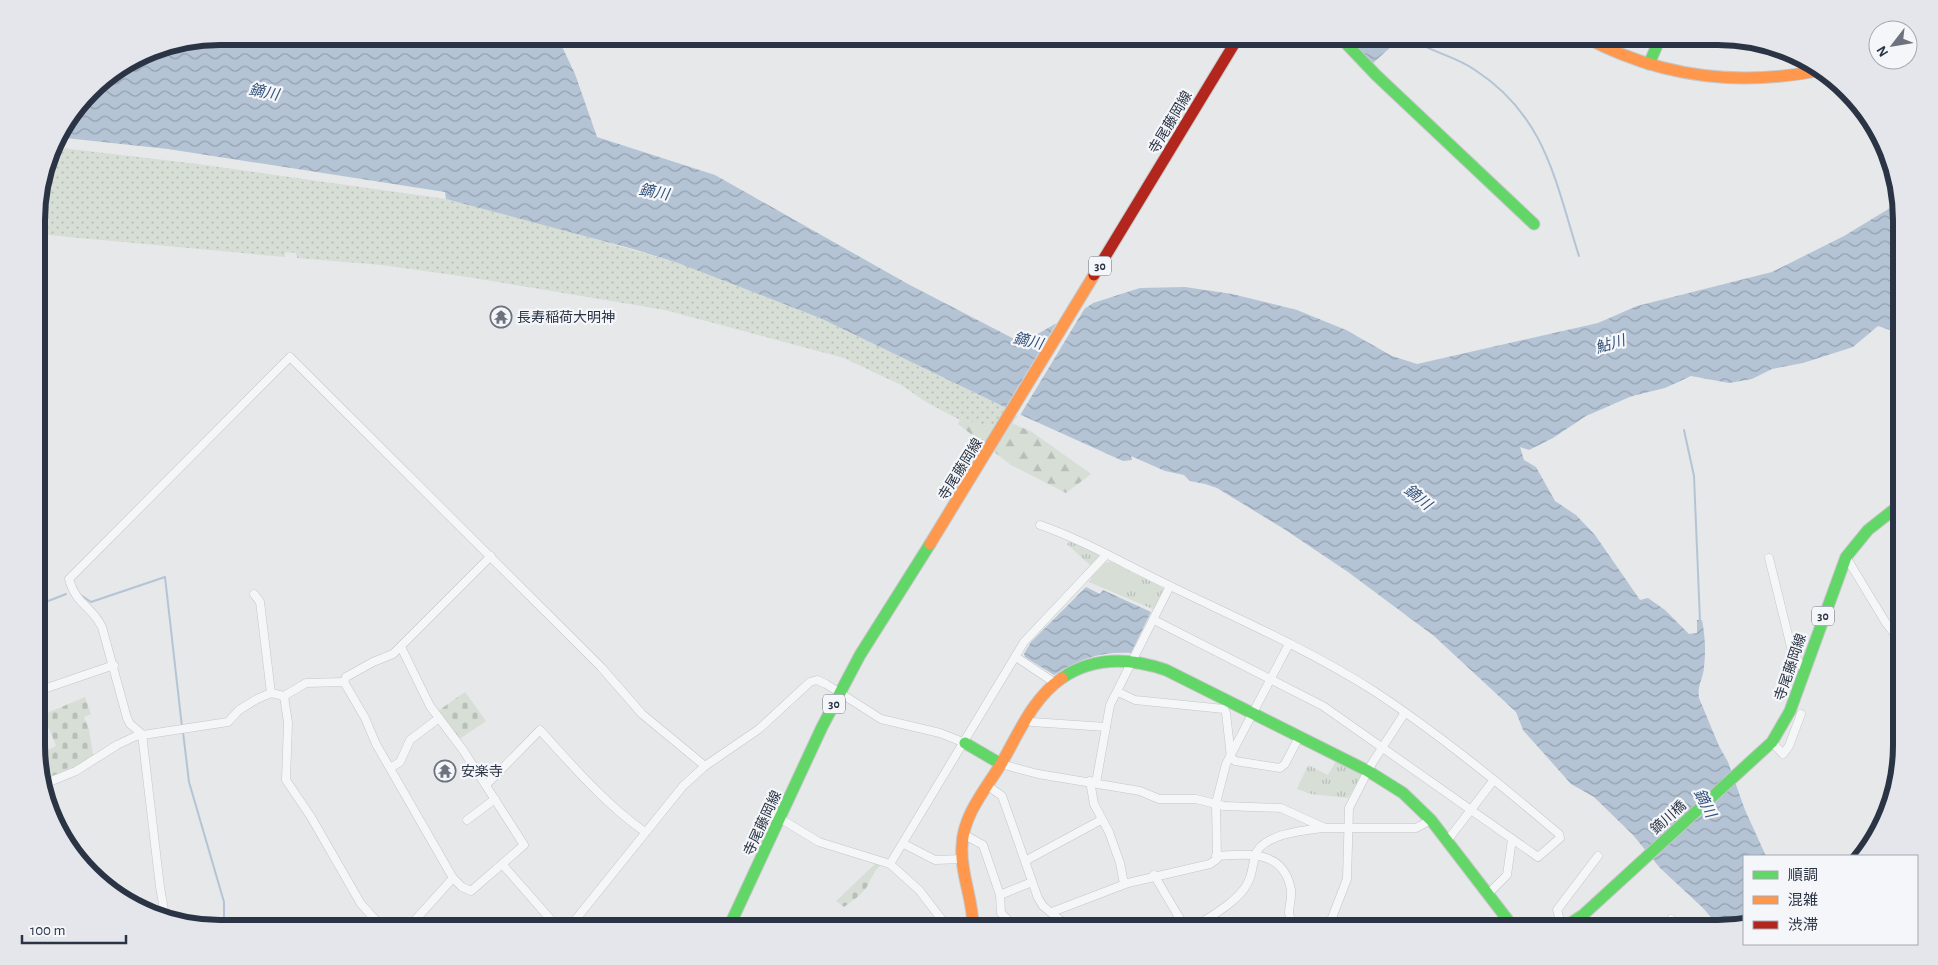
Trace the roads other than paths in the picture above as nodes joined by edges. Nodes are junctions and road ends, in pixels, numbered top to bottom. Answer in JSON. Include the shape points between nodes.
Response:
{"nodes":[{"id":1,"x":1234,"y":45,"type":"edge"},
{"id":2,"x":1348,"y":45,"type":"edge"},
{"id":3,"x":1601,"y":45,"type":"edge"},
{"id":4,"x":1657,"y":45,"type":"edge"},
{"id":5,"x":1649,"y":64,"type":"junction"},
{"id":6,"x":1811,"y":72,"type":"edge"},
{"id":7,"x":1534,"y":224,"type":"dead end"},
{"id":8,"x":1893,"y":510,"type":"edge"},
{"id":9,"x":1040,"y":524,"type":"dead end"},
{"id":10,"x":1106,"y":555,"type":"junction"},
{"id":11,"x":491,"y":556,"type":"junction"},
{"id":12,"x":1846,"y":557,"type":"junction"},
{"id":13,"x":1769,"y":558,"type":"dead end"},
{"id":14,"x":1170,"y":586,"type":"junction"},
{"id":15,"x":254,"y":594,"type":"dead end"},
{"id":16,"x":1154,"y":620,"type":"junction"},
{"id":17,"x":1893,"y":631,"type":"edge"},
{"id":18,"x":1289,"y":644,"type":"junction"},
{"id":19,"x":400,"y":648,"type":"junction"},
{"id":20,"x":1016,"y":657,"type":"junction"},
{"id":21,"x":1133,"y":660,"type":"junction"},
{"id":22,"x":114,"y":665,"type":"junction"},
{"id":23,"x":1804,"y":670,"type":"junction"},
{"id":24,"x":1271,"y":679,"type":"junction"},
{"id":25,"x":344,"y":682,"type":"junction"},
{"id":26,"x":1055,"y":683,"type":"junction"},
{"id":27,"x":45,"y":690,"type":"edge"},
{"id":28,"x":840,"y":692,"type":"junction"},
{"id":29,"x":1118,"y":692,"type":"junction"},
{"id":30,"x":271,"y":693,"type":"junction"},
{"id":31,"x":284,"y":696,"type":"junction"},
{"id":32,"x":1254,"y":713,"type":"junction"},
{"id":33,"x":1404,"y":714,"type":"junction"},
{"id":34,"x":1801,"y":714,"type":"dead end"},
{"id":35,"x":439,"y":718,"type":"junction"},
{"id":36,"x":1026,"y":720,"type":"junction"},
{"id":37,"x":1106,"y":726,"type":"junction"},
{"id":38,"x":142,"y":734,"type":"junction"},
{"id":39,"x":1300,"y":737,"type":"junction"},
{"id":40,"x":965,"y":743,"type":"junction"},
{"id":41,"x":1771,"y":743,"type":"junction"},
{"id":42,"x":1382,"y":747,"type":"junction"},
{"id":43,"x":1231,"y":757,"type":"junction"},
{"id":44,"x":1001,"y":764,"type":"junction"},
{"id":45,"x":705,"y":766,"type":"junction"},
{"id":46,"x":390,"y":768,"type":"junction"},
{"id":47,"x":1368,"y":771,"type":"junction"},
{"id":48,"x":1493,"y":781,"type":"junction"},
{"id":49,"x":49,"y":782,"type":"edge"},
{"id":50,"x":1093,"y":782,"type":"junction"},
{"id":51,"x":486,"y":785,"type":"junction"},
{"id":52,"x":988,"y":786,"type":"junction"},
{"id":53,"x":495,"y":799,"type":"junction"},
{"id":54,"x":1216,"y":803,"type":"junction"},
{"id":55,"x":1472,"y":808,"type":"junction"},
{"id":56,"x":782,"y":819,"type":"junction"},
{"id":57,"x":466,"y":820,"type":"dead end"},
{"id":58,"x":1101,"y":820,"type":"junction"},
{"id":59,"x":1431,"y":820,"type":"junction"},
{"id":60,"x":1325,"y":828,"type":"junction"},
{"id":61,"x":1348,"y":830,"type":"junction"},
{"id":62,"x":645,"y":832,"type":"junction"},
{"id":63,"x":963,"y":834,"type":"junction"},
{"id":64,"x":1512,"y":838,"type":"junction"},
{"id":65,"x":757,"y":839,"type":"dead end"},
{"id":66,"x":1446,"y":841,"type":"junction"},
{"id":67,"x":904,"y":844,"type":"junction"},
{"id":68,"x":1255,"y":854,"type":"junction"},
{"id":69,"x":1216,"y":856,"type":"junction"},
{"id":70,"x":1598,"y":856,"type":"dead end"},
{"id":71,"x":962,"y":858,"type":"junction"},
{"id":72,"x":1025,"y":861,"type":"junction"},
{"id":73,"x":890,"y":864,"type":"junction"},
{"id":74,"x":503,"y":865,"type":"junction"},
{"id":75,"x":1154,"y":875,"type":"junction"},
{"id":76,"x":453,"y":878,"type":"junction"},
{"id":77,"x":1032,"y":882,"type":"junction"},
{"id":78,"x":1124,"y":884,"type":"junction"},
{"id":79,"x":1488,"y":894,"type":"junction"},
{"id":80,"x":1000,"y":895,"type":"junction"},
{"id":81,"x":164,"y":911,"type":"edge"},
{"id":82,"x":1052,"y":912,"type":"junction"},
{"id":83,"x":376,"y":920,"type":"edge"},
{"id":84,"x":415,"y":920,"type":"edge"},
{"id":85,"x":551,"y":920,"type":"edge"},
{"id":86,"x":575,"y":920,"type":"edge"},
{"id":87,"x":732,"y":920,"type":"edge"},
{"id":88,"x":942,"y":920,"type":"edge"},
{"id":89,"x":972,"y":920,"type":"edge"},
{"id":90,"x":1007,"y":920,"type":"edge"},
{"id":91,"x":1062,"y":920,"type":"edge"},
{"id":92,"x":1181,"y":920,"type":"edge"},
{"id":93,"x":1206,"y":920,"type":"edge"},
{"id":94,"x":1291,"y":920,"type":"edge"},
{"id":95,"x":1331,"y":920,"type":"edge"},
{"id":96,"x":1508,"y":920,"type":"edge"},
{"id":97,"x":1561,"y":920,"type":"edge"},
{"id":98,"x":1575,"y":920,"type":"edge"}],
"edges":[{"from":1,"to":28,"type":"main road","name":"寺尾藤岡線","number":"30","via":[[974,475],[867,642]]},
{"from":2,"to":7,"type":"main road"},
{"from":3,"to":5,"type":"main road","via":[[1632,60]]},
{"from":4,"to":5,"type":"main road"},
{"from":5,"to":6,"type":"main road","via":[[1688,74],[1741,80]]},
{"from":8,"to":12,"type":"main road","name":"寺尾藤岡線","number":"30","via":[[1868,530]]},
{"from":9,"to":10,"type":"street"},
{"from":10,"to":14,"type":"street"},
{"from":10,"to":20,"type":"street","via":[[1028,637]]},
{"from":11,"to":19,"type":"street"},
{"from":11,"to":22,"type":"street","via":[[290,357],[69,579],[76,598],[100,621]]},
{"from":11,"to":45,"type":"street","via":[[601,667],[642,714]]},
{"from":12,"to":17,"type":"street"},
{"from":12,"to":23,"type":"main road","name":"寺尾藤岡線","number":"30"},
{"from":13,"to":23,"type":"street","via":[[1792,651]]},
{"from":14,"to":16,"type":"street"},
{"from":14,"to":18,"type":"street"},
{"from":15,"to":30,"type":"street","via":[[260,602]]},
{"from":16,"to":21,"type":"street"},
{"from":16,"to":24,"type":"street"},
{"from":18,"to":24,"type":"street"},
{"from":18,"to":33,"type":"street","via":[[1374,692]]},
{"from":19,"to":25,"type":"street","via":[[346,677]]},
{"from":19,"to":35,"type":"street"},
{"from":20,"to":26,"type":"street"},
{"from":20,"to":40,"type":"street"},
{"from":21,"to":26,"type":"main road","via":[[1099,662]]},
{"from":21,"to":29,"type":"street"},
{"from":21,"to":32,"type":"main road","via":[[1166,670]]},
{"from":22,"to":27,"type":"street"},
{"from":22,"to":38,"type":"street","via":[[127,718]]},
{"from":23,"to":41,"type":"main road","name":"寺尾藤岡線","number":"30","via":[[1790,711]]},
{"from":24,"to":32,"type":"street"},
{"from":24,"to":42,"type":"street","via":[[1324,706]]},
{"from":25,"to":31,"type":"street","via":[[306,683]]},
{"from":25,"to":46,"type":"street"},
{"from":26,"to":36,"type":"main road","via":[[1040,697]]},
{"from":28,"to":40,"type":"street","via":[[881,719],[952,736]]},
{"from":28,"to":45,"type":"street","via":[[819,681],[810,682],[759,729]]},
{"from":28,"to":56,"type":"main road","name":"寺尾藤岡線","number":"30"},
{"from":29,"to":37,"type":"street","via":[[1108,711]]},
{"from":29,"to":43,"type":"street","via":[[1135,700],[1224,709]]},
{"from":30,"to":31,"type":"street"},
{"from":30,"to":38,"type":"street","via":[[247,704],[228,722]]},
{"from":31,"to":83,"type":"street","via":[[288,723],[286,780],[361,904]]},
{"from":32,"to":39,"type":"main road"},
{"from":32,"to":43,"type":"street"},
{"from":33,"to":42,"type":"street"},
{"from":33,"to":48,"type":"street"},
{"from":34,"to":41,"type":"street","via":[[1783,754]]},
{"from":35,"to":46,"type":"street","via":[[410,740],[400,762]]},
{"from":35,"to":51,"type":"street"},
{"from":36,"to":37,"type":"street"},
{"from":36,"to":44,"type":"main road"},
{"from":37,"to":50,"type":"street"},
{"from":38,"to":49,"type":"street","via":[[117,745],[76,771]]},
{"from":38,"to":81,"type":"street"},
{"from":39,"to":43,"type":"street","via":[[1280,768],[1235,761]]},
{"from":39,"to":47,"type":"main road"},
{"from":40,"to":44,"type":"main road"},
{"from":40,"to":67,"type":"street"},
{"from":41,"to":98,"type":"main road","name":"鏑川橋","number":"30"},
{"from":42,"to":47,"type":"street"},
{"from":42,"to":55,"type":"street"},
{"from":43,"to":54,"type":"street","via":[[1226,764]]},
{"from":44,"to":50,"type":"street","via":[[1038,774]]},
{"from":44,"to":52,"type":"main road"},
{"from":45,"to":62,"type":"street","via":[[677,792]]},
{"from":46,"to":76,"type":"street"},
{"from":47,"to":59,"type":"main road","via":[[1403,793]]},
{"from":47,"to":61,"type":"street","via":[[1349,808]]},
{"from":48,"to":55,"type":"street"},
{"from":48,"to":64,"type":"street","via":[[1560,838],[1538,857]]},
{"from":50,"to":54,"type":"street","via":[[1140,791],[1158,799],[1196,799]]},
{"from":50,"to":58,"type":"street","via":[[1094,804]]},
{"from":51,"to":53,"type":"street"},
{"from":51,"to":62,"type":"street","via":[[540,730],[584,778]]},
{"from":52,"to":63,"type":"main road"},
{"from":52,"to":72,"type":"street","via":[[1002,796]]},
{"from":53,"to":57,"type":"street"},
{"from":53,"to":74,"type":"street","via":[[524,845]]},
{"from":54,"to":60,"type":"street","via":[[1281,808]]},
{"from":54,"to":69,"type":"street"},
{"from":55,"to":64,"type":"street"},
{"from":55,"to":66,"type":"street"},
{"from":56,"to":65,"type":"street","via":[[770,809]]},
{"from":56,"to":73,"type":"street","via":[[819,842]]},
{"from":56,"to":87,"type":"main road","name":"寺尾藤岡線","number":"30"},
{"from":58,"to":72,"type":"street"},
{"from":58,"to":78,"type":"street","via":[[1109,832]]},
{"from":59,"to":61,"type":"street","via":[[1416,828]]},
{"from":59,"to":66,"type":"main road"},
{"from":60,"to":61,"type":"street"},
{"from":60,"to":68,"type":"street","via":[[1288,832]]},
{"from":61,"to":95,"type":"street","via":[[1347,879]]},
{"from":62,"to":86,"type":"street"},
{"from":63,"to":71,"type":"main road"},
{"from":63,"to":80,"type":"street","via":[[983,845]]},
{"from":64,"to":79,"type":"street","via":[[1507,875]]},
{"from":66,"to":79,"type":"main road"},
{"from":67,"to":71,"type":"street","via":[[935,860]]},
{"from":67,"to":73,"type":"street"},
{"from":68,"to":69,"type":"street"},
{"from":68,"to":93,"type":"street","via":[[1254,870],[1244,890]]},
{"from":68,"to":94,"type":"street","via":[[1271,860],[1285,874],[1292,892]]},
{"from":69,"to":75,"type":"street","via":[[1210,864]]},
{"from":70,"to":97,"type":"street","via":[[1558,910]]},
{"from":71,"to":89,"type":"main road","via":[[973,902]]},
{"from":72,"to":77,"type":"street"},
{"from":73,"to":88,"type":"street","via":[[919,890]]},
{"from":74,"to":76,"type":"street","via":[[471,891]]},
{"from":74,"to":85,"type":"street"},
{"from":75,"to":78,"type":"street"},
{"from":75,"to":92,"type":"street"},
{"from":76,"to":84,"type":"street"},
{"from":77,"to":80,"type":"street"},
{"from":77,"to":82,"type":"street","via":[[1043,906]]},
{"from":78,"to":82,"type":"street"},
{"from":79,"to":96,"type":"main road"},
{"from":80,"to":90,"type":"street","via":[[1002,916]]},
{"from":82,"to":91,"type":"street"}]}
